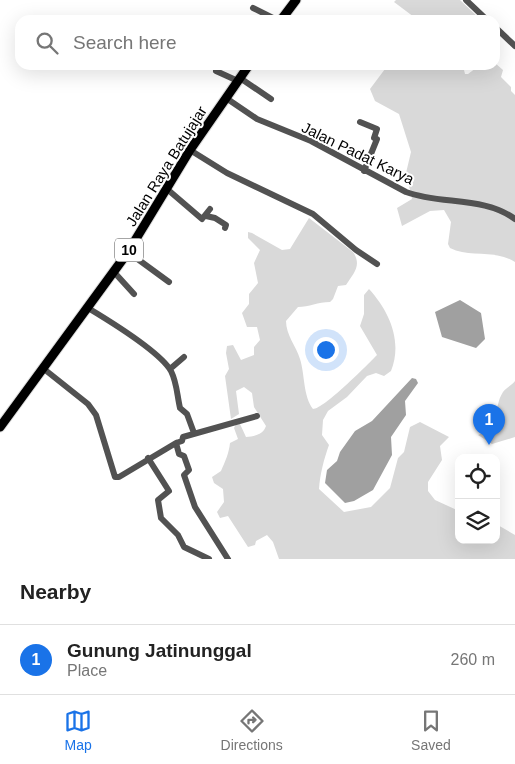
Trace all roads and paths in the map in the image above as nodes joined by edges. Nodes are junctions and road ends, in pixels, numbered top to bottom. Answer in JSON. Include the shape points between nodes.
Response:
{"nodes":[{"id":1,"x":296,"y":0,"type":"edge"},
{"id":2,"x":466,"y":0,"type":"edge"},
{"id":3,"x":253,"y":8,"type":"dead end"},
{"id":4,"x":267,"y":15,"type":"edge"},
{"id":5,"x":285,"y":15,"type":"edge"},
{"id":6,"x":482,"y":15,"type":"edge"},
{"id":7,"x":500,"y":32,"type":"edge"},
{"id":8,"x":515,"y":46,"type":"edge"},
{"id":9,"x":246,"y":70,"type":"edge"},
{"id":10,"x":216,"y":71,"type":"dead end"},
{"id":11,"x":239,"y":80,"type":"junction"},
{"id":12,"x":226,"y":98,"type":"junction"},
{"id":13,"x":270,"y":99,"type":"dead end"},
{"id":14,"x":360,"y":122,"type":"dead end"},
{"id":15,"x":190,"y":150,"type":"junction"},
{"id":16,"x":364,"y":171,"type":"junction"},
{"id":17,"x":167,"y":190,"type":"junction"},
{"id":18,"x":210,"y":209,"type":"dead end"},
{"id":19,"x":206,"y":216,"type":"junction"},
{"id":20,"x":515,"y":219,"type":"edge"},
{"id":21,"x":225,"y":228,"type":"dead end"},
{"id":22,"x":128,"y":252,"type":"junction"},
{"id":23,"x":377,"y":264,"type":"dead end"},
{"id":24,"x":114,"y":272,"type":"junction"},
{"id":25,"x":169,"y":282,"type":"dead end"},
{"id":26,"x":134,"y":294,"type":"dead end"},
{"id":27,"x":88,"y":308,"type":"junction"},
{"id":28,"x":184,"y":357,"type":"dead end"},
{"id":29,"x":44,"y":369,"type":"junction"},
{"id":30,"x":170,"y":369,"type":"junction"},
{"id":31,"x":258,"y":416,"type":"dead end"},
{"id":32,"x":0,"y":428,"type":"edge"},
{"id":33,"x":194,"y":433,"type":"junction"},
{"id":34,"x":176,"y":443,"type":"junction"},
{"id":35,"x":148,"y":458,"type":"junction"},
{"id":36,"x":209,"y":559,"type":"edge"},
{"id":37,"x":228,"y":559,"type":"edge"}],
"edges":[{"from":1,"to":5,"type":"highway"},
{"from":2,"to":6,"type":"street"},
{"from":3,"to":4,"type":"street"},
{"from":7,"to":8,"type":"street"},
{"from":9,"to":11,"type":"highway","name":"Jalan Raya Batujajar","number":"10"},
{"from":10,"to":11,"type":"street"},
{"from":11,"to":12,"type":"highway","name":"Jalan Raya Batujajar","number":"10"},
{"from":11,"to":13,"type":"street"},
{"from":12,"to":15,"type":"highway","name":"Jalan Raya Batujajar","number":"10"},
{"from":12,"to":16,"type":"street","name":"Jalan Padat Karya","via":[[257,119],[311,141]]},
{"from":14,"to":16,"type":"street","via":[[377,129],[374,138],[377,139]]},
{"from":15,"to":17,"type":"highway","name":"Jalan Raya Batujajar","number":"10"},
{"from":15,"to":23,"type":"street","via":[[227,173],[313,214]]},
{"from":16,"to":20,"type":"street","name":"Jalan Padat Karya","via":[[421,197],[493,208]]},
{"from":17,"to":19,"type":"street","via":[[202,219]]},
{"from":17,"to":22,"type":"highway","name":"Jalan Raya Batujajar","number":"10"},
{"from":18,"to":19,"type":"street"},
{"from":19,"to":21,"type":"street","via":[[226,225]]},
{"from":22,"to":24,"type":"highway","name":"Jalan Raya Batujajar","number":"10"},
{"from":22,"to":25,"type":"street"},
{"from":24,"to":26,"type":"street"},
{"from":24,"to":27,"type":"highway","name":"Jalan Raya Batujajar","number":"10"},
{"from":27,"to":29,"type":"highway","name":"Jalan Raya Batujajar","number":"10"},
{"from":27,"to":30,"type":"street","via":[[114,324]]},
{"from":28,"to":30,"type":"street"},
{"from":29,"to":32,"type":"highway","name":"Jalan Raya Batujajar","number":"10"},
{"from":29,"to":35,"type":"street","via":[[88,404],[96,415],[115,477]]},
{"from":30,"to":33,"type":"street","via":[[176,381],[180,408],[188,414]]},
{"from":31,"to":33,"type":"street"},
{"from":33,"to":34,"type":"street"},
{"from":34,"to":35,"type":"street"},
{"from":34,"to":37,"type":"street","via":[[179,454],[184,456],[188,465],[189,470],[184,475],[192,502]]},
{"from":35,"to":36,"type":"street","via":[[169,491],[158,500],[161,518],[174,530],[184,547]]}]}
